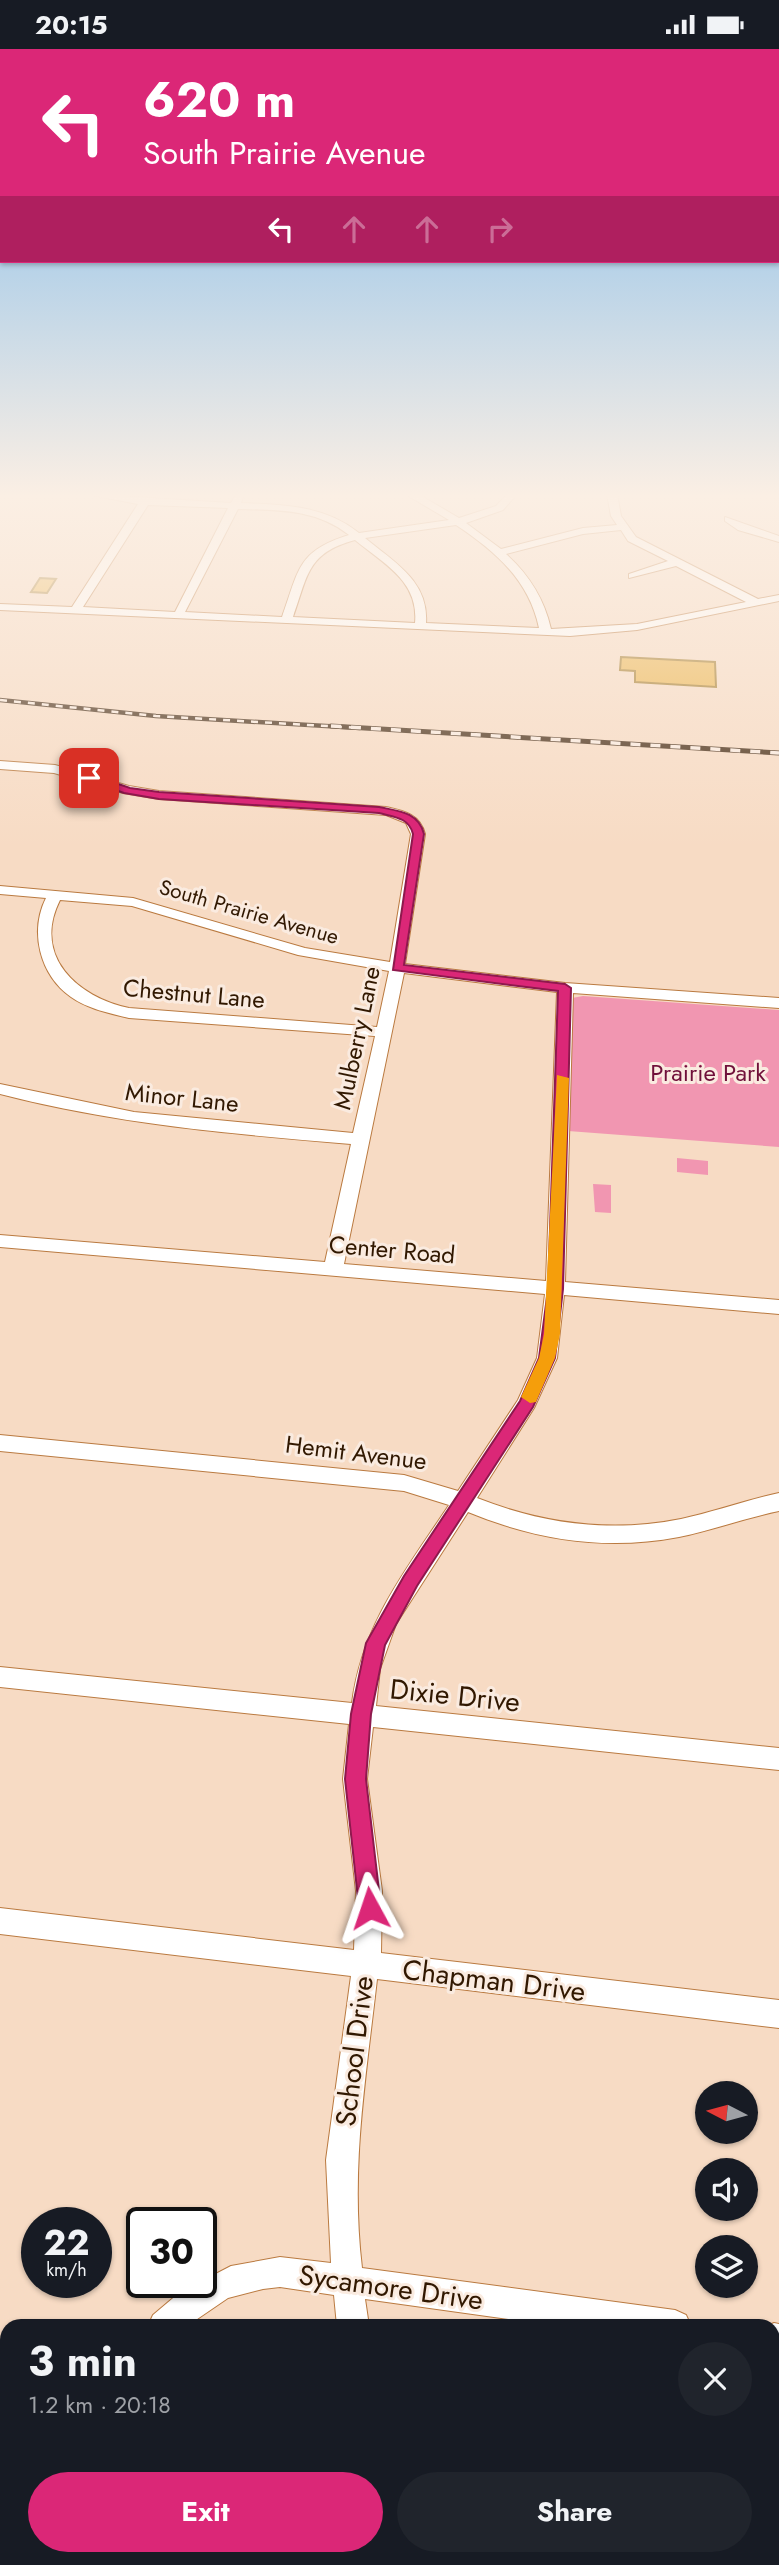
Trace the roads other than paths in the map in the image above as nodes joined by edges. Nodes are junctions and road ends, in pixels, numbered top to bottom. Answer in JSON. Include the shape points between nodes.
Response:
{"nodes":[{"id":1,"x":84,"y":611,"type":"edge"},
{"id":2,"x":180,"y":611,"type":"edge"},
{"id":3,"x":290,"y":611,"type":"edge"},
{"id":4,"x":423,"y":611,"type":"edge"},
{"id":5,"x":541,"y":611,"type":"edge"},
{"id":6,"x":714,"y":611,"type":"edge"},
{"id":7,"x":178,"y":616,"type":"junction"},
{"id":8,"x":286,"y":621,"type":"junction"},
{"id":9,"x":420,"y":628,"type":"junction"},
{"id":10,"x":546,"y":633,"type":"junction"},
{"id":11,"x":0,"y":765,"type":"edge"},
{"id":12,"x":0,"y":890,"type":"edge"},
{"id":13,"x":56,"y":894,"type":"junction"},
{"id":14,"x":397,"y":968,"type":"junction"},
{"id":15,"x":565,"y":988,"type":"junction"},
{"id":16,"x":779,"y":1003,"type":"edge"},
{"id":17,"x":383,"y":1032,"type":"junction"},
{"id":18,"x":0,"y":1089,"type":"edge"},
{"id":19,"x":361,"y":1139,"type":"junction"},
{"id":20,"x":0,"y":1241,"type":"edge"},
{"id":21,"x":333,"y":1269,"type":"junction"},
{"id":22,"x":555,"y":1289,"type":"junction"},
{"id":23,"x":779,"y":1307,"type":"edge"},
{"id":24,"x":0,"y":1443,"type":"edge"},
{"id":25,"x":464,"y":1500,"type":"junction"},
{"id":26,"x":779,"y":1502,"type":"edge"},
{"id":27,"x":0,"y":1677,"type":"edge"},
{"id":28,"x":361,"y":1714,"type":"junction"},
{"id":29,"x":779,"y":1759,"type":"edge"},
{"id":30,"x":0,"y":1921,"type":"edge"},
{"id":31,"x":365,"y":1964,"type":"junction"},
{"id":32,"x":779,"y":2014,"type":"edge"},
{"id":33,"x":347,"y":2280,"type":"junction"},
{"id":34,"x":172,"y":2319,"type":"edge"},
{"id":35,"x":352,"y":2319,"type":"edge"},
{"id":36,"x":625,"y":2319,"type":"edge"}],
"edges":[{"from":1,"to":7,"type":"street"},
{"from":2,"to":7,"type":"street"},
{"from":3,"to":8,"type":"street"},
{"from":4,"to":9,"type":"street"},
{"from":5,"to":10,"type":"street"},
{"from":6,"to":10,"type":"street","via":[[620,630]]},
{"from":7,"to":8,"type":"street"},
{"from":8,"to":9,"type":"street"},
{"from":9,"to":10,"type":"street"},
{"from":11,"to":14,"type":"street","name":"Mulberry Lane","via":[[55,769],[159,795],[379,810],[409,818],[418,834]]},
{"from":12,"to":13,"type":"street","name":"South Prairie Avenue"},
{"from":13,"to":14,"type":"street","name":"South Prairie Avenue","via":[[134,902],[303,952]]},
{"from":13,"to":17,"type":"street","name":"Chestnut Lane","via":[[42,924],[44,940],[59,979],[86,1000],[129,1013]]},
{"from":14,"to":15,"type":"street","name":"South Prairie Avenue"},
{"from":14,"to":17,"type":"street","name":"Mulberry Lane"},
{"from":15,"to":16,"type":"street","name":"South Prairie Avenue"},
{"from":15,"to":22,"type":"street","name":"School Drive"},
{"from":17,"to":19,"type":"street","name":"Mulberry Lane"},
{"from":18,"to":19,"type":"street","name":"Minor Lane","via":[[145,1120]]},
{"from":19,"to":21,"type":"street","name":"Mulberry Lane"},
{"from":20,"to":21,"type":"street","name":"Center Road"},
{"from":21,"to":22,"type":"street","name":"Center Road"},
{"from":22,"to":23,"type":"street","name":"Center Road"},
{"from":22,"to":25,"type":"street","name":"School Drive","via":[[552,1334],[539,1377]]},
{"from":24,"to":25,"type":"street","name":"Hemit Avenue","via":[[404,1483]]},
{"from":25,"to":26,"type":"street","name":"Hemit Avenue","via":[[525,1524],[597,1535],[667,1531]]},
{"from":25,"to":28,"type":"street","name":"School Drive","via":[[386,1620],[368,1669]]},
{"from":27,"to":28,"type":"street","name":"Dixie Drive"},
{"from":28,"to":29,"type":"street","name":"Dixie Drive"},
{"from":28,"to":31,"type":"street","name":"School Drive","via":[[355,1779],[369,1891]]},
{"from":30,"to":31,"type":"street","name":"Chapman Drive"},
{"from":31,"to":32,"type":"street","name":"Chapman Drive"},
{"from":31,"to":33,"type":"street","name":"School Drive","via":[[341,2160]]},
{"from":33,"to":34,"type":"street","name":"Sycamore Drive","via":[[280,2272],[243,2276],[201,2295]]},
{"from":33,"to":35,"type":"street","name":"School Drive"},
{"from":33,"to":36,"type":"street","name":"Sycamore Drive"}]}
